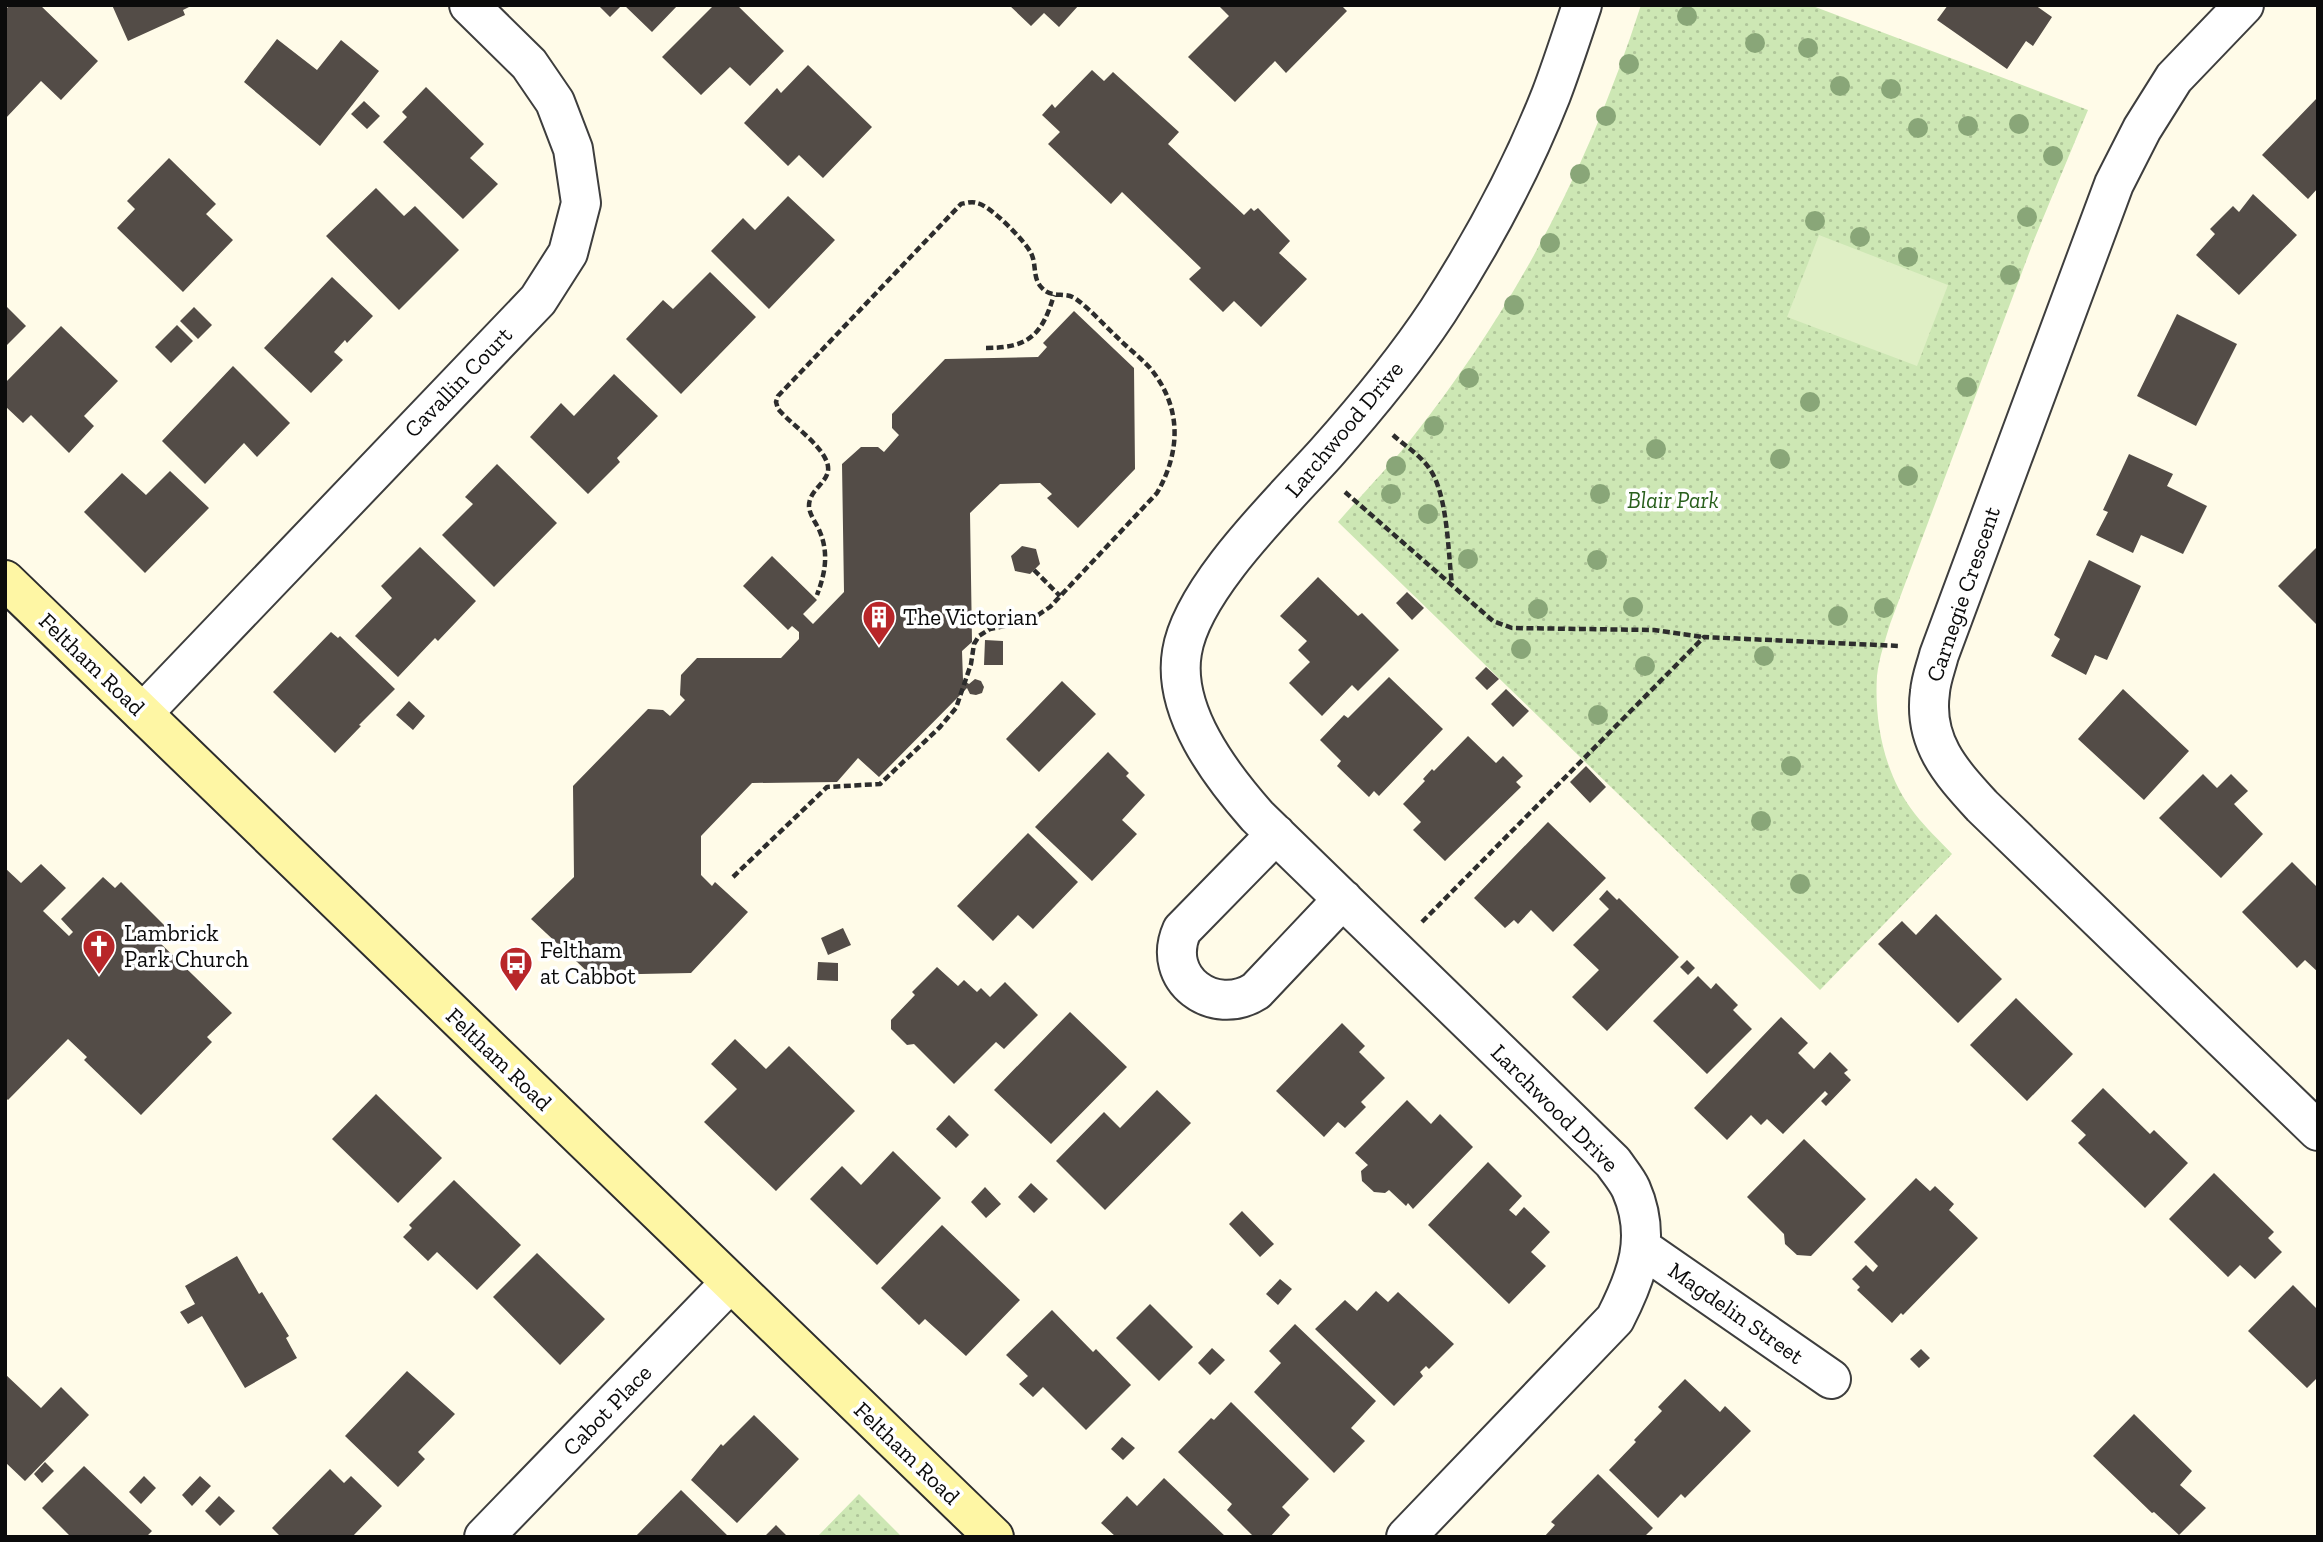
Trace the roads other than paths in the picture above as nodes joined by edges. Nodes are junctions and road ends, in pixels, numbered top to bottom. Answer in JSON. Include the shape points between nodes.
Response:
{"nodes":[{"id":1,"x":469,"y":5,"type":"edge"},
{"id":2,"x":1582,"y":5,"type":"edge"},
{"id":3,"x":2244,"y":5,"type":"edge"},
{"id":4,"x":5,"y":580,"type":"edge"},
{"id":5,"x":143,"y":712,"type":"junction"},
{"id":6,"x":1276,"y":834,"type":"junction"},
{"id":7,"x":1343,"y":899,"type":"junction"},
{"id":8,"x":2318,"y":1131,"type":"edge"},
{"id":9,"x":1642,"y":1248,"type":"junction"},
{"id":10,"x":730,"y":1283,"type":"junction"},
{"id":11,"x":1831,"y":1378,"type":"dead end"},
{"id":12,"x":484,"y":1537,"type":"edge"},
{"id":13,"x":994,"y":1537,"type":"edge"},
{"id":14,"x":1406,"y":1537,"type":"edge"}],
"edges":[{"from":1,"to":5,"type":"street","name":"Cavallin Court","via":[[528,64],[555,102],[573,149],[581,203],[568,253],[538,300]]},
{"from":2,"to":6,"type":"street","name":"Larchwood Drive","via":[[1551,94],[1504,198],[1437,311],[1363,409],[1227,566],[1194,615],[1181,652],[1184,693],[1206,748],[1239,795]]},
{"from":3,"to":8,"type":"street","name":"Carnegie Crescent","via":[[2174,78],[2114,184],[1939,655],[1929,692],[1929,720],[1937,748],[1952,773],[1982,806]]},
{"from":4,"to":5,"type":"street","name":"Feltham Road"},
{"from":5,"to":10,"type":"street","name":"Feltham Road"},
{"from":6,"to":7,"type":"street","name":"Larchwood Drive"},
{"from":6,"to":7,"type":"street","via":[[1182,930],[1176,951],[1180,970],[1191,986],[1226,1001],[1247,997]]},
{"from":7,"to":9,"type":"street","name":"Larchwood Drive","via":[[1613,1162],[1631,1189]]},
{"from":9,"to":11,"type":"street","name":"Magdelin Street"},
{"from":9,"to":14,"type":"street","name":"Larchwood Drive","via":[[1634,1283],[1615,1319]]},
{"from":10,"to":12,"type":"street","name":"Cabot Place"},
{"from":10,"to":13,"type":"street","name":"Feltham Road"}]}
